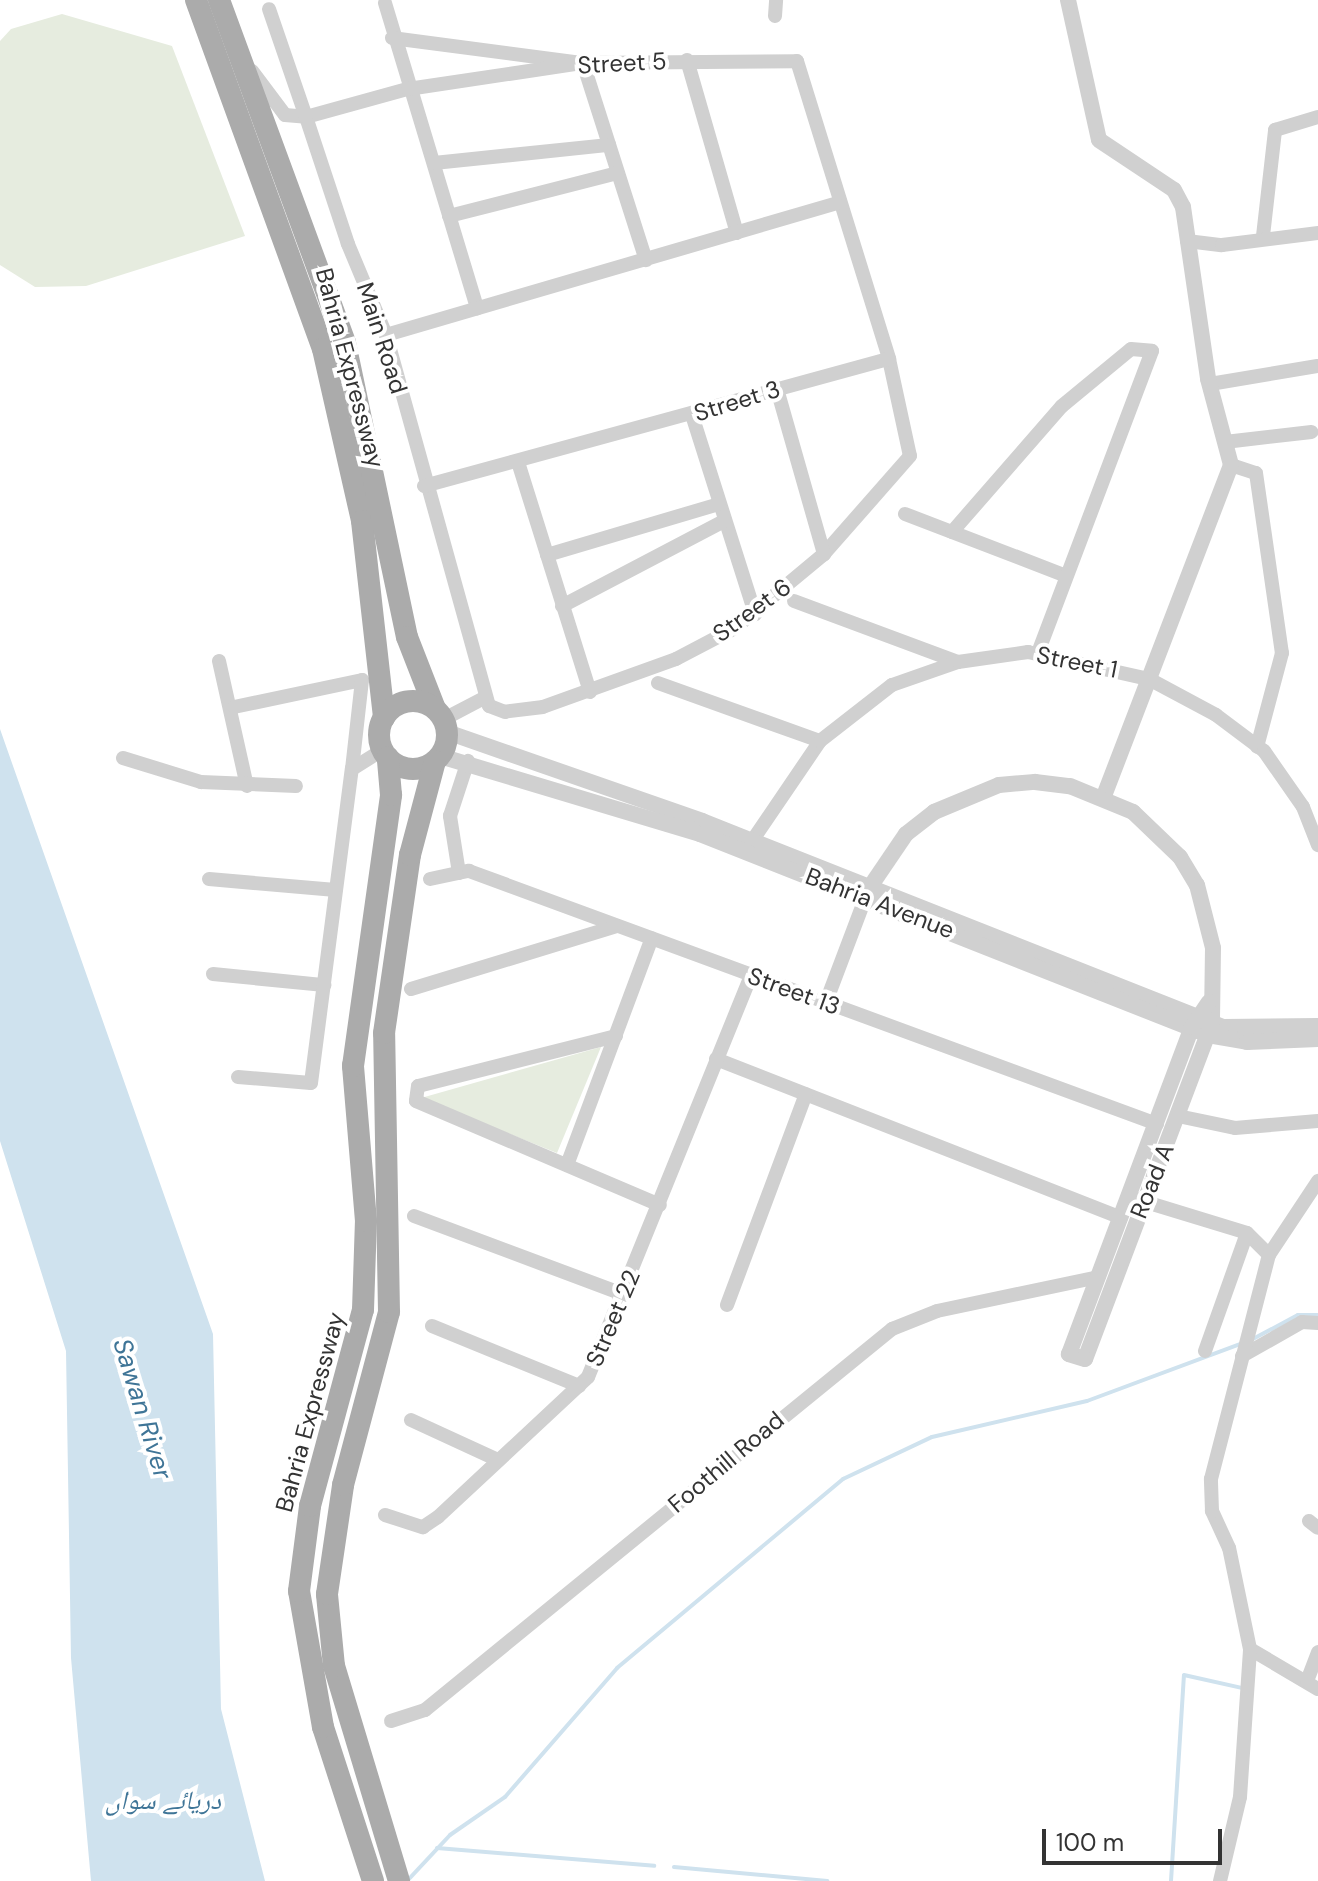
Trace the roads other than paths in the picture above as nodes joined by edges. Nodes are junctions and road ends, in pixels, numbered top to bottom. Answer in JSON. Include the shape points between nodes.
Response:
{"nodes":[{"id":1,"x":196,"y":0,"type":"edge"},
{"id":2,"x":219,"y":0,"type":"edge"},
{"id":3,"x":776,"y":0,"type":"edge"},
{"id":4,"x":1068,"y":0,"type":"edge"},
{"id":5,"x":385,"y":3,"type":"dead end"},
{"id":6,"x":269,"y":9,"type":"dead end"},
{"id":7,"x":775,"y":16,"type":"dead end"},
{"id":8,"x":392,"y":38,"type":"junction"},
{"id":9,"x":240,"y":55,"type":"junction"},
{"id":10,"x":687,"y":60,"type":"junction"},
{"id":11,"x":583,"y":63,"type":"junction"},
{"id":12,"x":408,"y":89,"type":"junction"},
{"id":13,"x":306,"y":117,"type":"junction"},
{"id":14,"x":1318,"y":117,"type":"edge"},
{"id":15,"x":609,"y":145,"type":"junction"},
{"id":16,"x":434,"y":163,"type":"junction"},
{"id":17,"x":618,"y":173,"type":"junction"},
{"id":18,"x":836,"y":203,"type":"junction"},
{"id":19,"x":449,"y":216,"type":"junction"},
{"id":20,"x":737,"y":233,"type":"junction"},
{"id":21,"x":1318,"y":233,"type":"edge"},
{"id":22,"x":1263,"y":236,"type":"junction"},
{"id":23,"x":1187,"y":241,"type":"junction"},
{"id":24,"x":646,"y":260,"type":"junction"},
{"id":25,"x":477,"y":308,"type":"junction"},
{"id":26,"x":386,"y":335,"type":"junction"},
{"id":27,"x":889,"y":359,"type":"junction"},
{"id":28,"x":1318,"y":366,"type":"edge"},
{"id":29,"x":1210,"y":384,"type":"junction"},
{"id":30,"x":777,"y":389,"type":"junction"},
{"id":31,"x":692,"y":415,"type":"junction"},
{"id":32,"x":1311,"y":432,"type":"dead end"},
{"id":33,"x":1225,"y":442,"type":"junction"},
{"id":34,"x":518,"y":462,"type":"junction"},
{"id":35,"x":1231,"y":465,"type":"junction"},
{"id":36,"x":424,"y":486,"type":"junction"},
{"id":37,"x":719,"y":504,"type":"junction"},
{"id":38,"x":905,"y":514,"type":"dead end"},
{"id":39,"x":724,"y":521,"type":"junction"},
{"id":40,"x":952,"y":532,"type":"junction"},
{"id":41,"x":824,"y":554,"type":"junction"},
{"id":42,"x":547,"y":555,"type":"junction"},
{"id":43,"x":1064,"y":575,"type":"junction"},
{"id":44,"x":794,"y":601,"type":"dead end"},
{"id":45,"x":562,"y":606,"type":"junction"},
{"id":46,"x":755,"y":614,"type":"junction"},
{"id":47,"x":1038,"y":653,"type":"junction"},
{"id":48,"x":219,"y":661,"type":"dead end"},
{"id":49,"x":958,"y":662,"type":"junction"},
{"id":50,"x":1149,"y":679,"type":"junction"},
{"id":51,"x":658,"y":683,"type":"dead end"},
{"id":52,"x":590,"y":692,"type":"junction"},
{"id":53,"x":484,"y":698,"type":"junction"},
{"id":54,"x":234,"y":707,"type":"junction"},
{"id":55,"x":384,"y":718,"type":"junction"},
{"id":56,"x":442,"y":720,"type":"junction"},
{"id":57,"x":820,"y":741,"type":"junction"},
{"id":58,"x":1257,"y":747,"type":"junction"},
{"id":59,"x":385,"y":754,"type":"junction"},
{"id":60,"x":123,"y":758,"type":"dead end"},
{"id":61,"x":437,"y":759,"type":"junction"},
{"id":62,"x":468,"y":761,"type":"junction"},
{"id":63,"x":352,"y":769,"type":"junction"},
{"id":64,"x":247,"y":786,"type":"junction"},
{"id":65,"x":296,"y":786,"type":"dead end"},
{"id":66,"x":1104,"y":796,"type":"junction"},
{"id":67,"x":1318,"y":845,"type":"edge"},
{"id":68,"x":748,"y":846,"type":"junction"},
{"id":69,"x":459,"y":873,"type":"junction"},
{"id":70,"x":209,"y":879,"type":"dead end"},
{"id":71,"x":430,"y":879,"type":"dead end"},
{"id":72,"x":336,"y":890,"type":"junction"},
{"id":73,"x":868,"y":892,"type":"junction"},
{"id":74,"x":618,"y":926,"type":"junction"},
{"id":75,"x":652,"y":938,"type":"junction"},
{"id":76,"x":213,"y":974,"type":"dead end"},
{"id":77,"x":751,"y":975,"type":"junction"},
{"id":78,"x":324,"y":985,"type":"junction"},
{"id":79,"x":411,"y":989,"type":"dead end"},
{"id":80,"x":826,"y":1002,"type":"junction"},
{"id":81,"x":1202,"y":1026,"type":"junction"},
{"id":82,"x":1318,"y":1026,"type":"edge"},
{"id":83,"x":616,"y":1036,"type":"junction"},
{"id":84,"x":1318,"y":1039,"type":"edge"},
{"id":85,"x":716,"y":1059,"type":"junction"},
{"id":86,"x":238,"y":1077,"type":"dead end"},
{"id":87,"x":806,"y":1094,"type":"junction"},
{"id":88,"x":1178,"y":1116,"type":"junction"},
{"id":89,"x":1318,"y":1121,"type":"edge"},
{"id":90,"x":1157,"y":1124,"type":"junction"},
{"id":91,"x":567,"y":1165,"type":"junction"},
{"id":92,"x":1318,"y":1181,"type":"edge"},
{"id":93,"x":1136,"y":1200,"type":"junction"},
{"id":94,"x":660,"y":1205,"type":"junction"},
{"id":95,"x":414,"y":1216,"type":"dead end"},
{"id":96,"x":1121,"y":1218,"type":"junction"},
{"id":97,"x":1247,"y":1233,"type":"junction"},
{"id":98,"x":1269,"y":1255,"type":"junction"},
{"id":99,"x":1098,"y":1277,"type":"junction"},
{"id":100,"x":623,"y":1294,"type":"junction"},
{"id":101,"x":727,"y":1305,"type":"dead end"},
{"id":102,"x":1318,"y":1323,"type":"edge"},
{"id":103,"x":432,"y":1326,"type":"dead end"},
{"id":104,"x":1205,"y":1351,"type":"dead end"},
{"id":105,"x":1243,"y":1353,"type":"junction"},
{"id":106,"x":579,"y":1386,"type":"junction"},
{"id":107,"x":411,"y":1420,"type":"dead end"},
{"id":108,"x":498,"y":1460,"type":"junction"},
{"id":109,"x":385,"y":1515,"type":"dead end"},
{"id":110,"x":1250,"y":1649,"type":"junction"},
{"id":111,"x":1318,"y":1652,"type":"edge"},
{"id":112,"x":1312,"y":1685,"type":"edge"},
{"id":113,"x":391,"y":1721,"type":"dead end"},
{"id":114,"x":373,"y":1881,"type":"edge"},
{"id":115,"x":399,"y":1881,"type":"edge"},
{"id":116,"x":1220,"y":1881,"type":"edge"}],
"edges":[{"from":1,"to":55,"type":"main road","name":"Bahria Expressway","via":[[323,349],[362,521]]},
{"from":2,"to":9,"type":"main road","name":"Bahria Expressway"},
{"from":3,"to":7,"type":"street"},
{"from":4,"to":23,"type":"street","via":[[1099,140],[1174,190]]},
{"from":5,"to":8,"type":"street"},
{"from":6,"to":13,"type":"street","name":"Main Road"},
{"from":8,"to":11,"type":"street"},
{"from":8,"to":12,"type":"street"},
{"from":9,"to":13,"type":"street","via":[[278,108]]},
{"from":9,"to":56,"type":"main road","name":"Bahria Expressway","via":[[345,343],[407,637]]},
{"from":10,"to":11,"type":"street","name":"Street 5"},
{"from":10,"to":18,"type":"street","name":"Street 5","via":[[797,61]]},
{"from":10,"to":20,"type":"street"},
{"from":11,"to":12,"type":"street","name":"Street 5"},
{"from":11,"to":15,"type":"street"},
{"from":12,"to":13,"type":"street","name":"Street 5"},
{"from":12,"to":16,"type":"street"},
{"from":13,"to":26,"type":"street","name":"Main Road"},
{"from":14,"to":22,"type":"street","via":[[1275,130]]},
{"from":15,"to":16,"type":"street"},
{"from":15,"to":17,"type":"street"},
{"from":16,"to":19,"type":"street"},
{"from":17,"to":19,"type":"street"},
{"from":17,"to":24,"type":"street"},
{"from":18,"to":20,"type":"street"},
{"from":18,"to":27,"type":"street"},
{"from":19,"to":25,"type":"street"},
{"from":20,"to":24,"type":"street"},
{"from":21,"to":22,"type":"street"},
{"from":22,"to":23,"type":"street","via":[[1222,245]]},
{"from":23,"to":29,"type":"street"},
{"from":24,"to":25,"type":"street"},
{"from":25,"to":26,"type":"street"},
{"from":26,"to":36,"type":"street","name":"Main Road"},
{"from":27,"to":30,"type":"street","name":"Street 3"},
{"from":27,"to":41,"type":"street","name":"Street 6","via":[[910,456]]},
{"from":28,"to":29,"type":"street"},
{"from":29,"to":33,"type":"street"},
{"from":30,"to":31,"type":"street","name":"Street 3"},
{"from":30,"to":41,"type":"street"},
{"from":31,"to":34,"type":"street","name":"Street 3"},
{"from":31,"to":37,"type":"street"},
{"from":32,"to":33,"type":"street"},
{"from":33,"to":35,"type":"street"},
{"from":34,"to":36,"type":"street","name":"Street 3"},
{"from":34,"to":42,"type":"street"},
{"from":35,"to":50,"type":"street"},
{"from":35,"to":58,"type":"street","via":[[1256,473],[1282,653]]},
{"from":36,"to":53,"type":"street","name":"Main Road"},
{"from":37,"to":39,"type":"street"},
{"from":37,"to":42,"type":"street"},
{"from":38,"to":40,"type":"street"},
{"from":39,"to":45,"type":"street"},
{"from":39,"to":46,"type":"street"},
{"from":40,"to":43,"type":"street"},
{"from":40,"to":43,"type":"street","via":[[1062,406],[1131,349],[1155,356]]},
{"from":41,"to":46,"type":"street","name":"Street 6"},
{"from":42,"to":45,"type":"street"},
{"from":43,"to":47,"type":"street"},
{"from":44,"to":49,"type":"street"},
{"from":45,"to":52,"type":"street"},
{"from":46,"to":52,"type":"street","name":"Street 6","via":[[676,659]]},
{"from":47,"to":49,"type":"street","name":"Street 1"},
{"from":47,"to":50,"type":"street","name":"Street 1"},
{"from":48,"to":54,"type":"street"},
{"from":49,"to":57,"type":"street","name":"Street 1","via":[[892,685]]},
{"from":50,"to":58,"type":"street","name":"Street 1"},
{"from":50,"to":66,"type":"street"},
{"from":51,"to":57,"type":"street"},
{"from":52,"to":53,"type":"street","name":"Street 6","via":[[505,712]]},
{"from":53,"to":56,"type":"street"},
{"from":54,"to":63,"type":"street","via":[[362,680]]},
{"from":54,"to":64,"type":"street"},
{"from":55,"to":56,"type":"main road","via":[[413,701]]},
{"from":55,"to":59,"type":"main road"},
{"from":56,"to":61,"type":"main road"},
{"from":56,"to":68,"type":"street","name":"Bahria Avenue"},
{"from":57,"to":68,"type":"street","name":"Street 1"},
{"from":58,"to":67,"type":"street","name":"Street 1","via":[[1303,807]]},
{"from":59,"to":61,"type":"main road","via":[[410,769]]},
{"from":59,"to":63,"type":"street"},
{"from":59,"to":114,"type":"main road","name":"Bahria Expressway","via":[[391,795],[353,1066],[366,1221],[363,1310],[310,1506],[299,1591],[323,1727]]},
{"from":60,"to":64,"type":"street","via":[[201,782]]},
{"from":61,"to":62,"type":"street","name":"Bahria Avenue"},
{"from":61,"to":115,"type":"main road","via":[[410,855],[384,1033],[389,1312],[343,1485],[327,1594],[334,1666]]},
{"from":62,"to":68,"type":"street","name":"Bahria Avenue"},
{"from":62,"to":69,"type":"street","via":[[450,816]]},
{"from":63,"to":72,"type":"street"},
{"from":64,"to":65,"type":"street"},
{"from":66,"to":73,"type":"street","name":"Road A","via":[[1035,782],[965,795],[906,834]]},
{"from":66,"to":81,"type":"street","name":"Road A","via":[[1159,832],[1197,885],[1213,948]]},
{"from":68,"to":73,"type":"street","name":"Bahria Avenue"},
{"from":69,"to":71,"type":"street"},
{"from":69,"to":74,"type":"street","name":"Street 13"},
{"from":70,"to":72,"type":"street"},
{"from":72,"to":78,"type":"street"},
{"from":73,"to":80,"type":"street"},
{"from":73,"to":81,"type":"street","name":"Bahria Avenue"},
{"from":74,"to":75,"type":"street","name":"Street 13"},
{"from":74,"to":79,"type":"street"},
{"from":75,"to":77,"type":"street","name":"Street 13"},
{"from":75,"to":83,"type":"street"},
{"from":76,"to":78,"type":"street"},
{"from":77,"to":80,"type":"street","name":"Street 13"},
{"from":77,"to":85,"type":"street","name":"Street 22"},
{"from":78,"to":86,"type":"street","via":[[311,1083]]},
{"from":80,"to":90,"type":"street","name":"Street 13"},
{"from":81,"to":82,"type":"street","name":"Bahria Avenue"},
{"from":81,"to":84,"type":"street","name":"Bahria Avenue","via":[[1247,1042]]},
{"from":81,"to":88,"type":"street","name":"Road A"},
{"from":81,"to":90,"type":"street","name":"Road A"},
{"from":83,"to":91,"type":"street"},
{"from":83,"to":91,"type":"street","via":[[418,1086],[419,1104]]},
{"from":85,"to":87,"type":"street"},
{"from":85,"to":94,"type":"street","name":"Street 22"},
{"from":87,"to":96,"type":"street"},
{"from":87,"to":101,"type":"street"},
{"from":88,"to":89,"type":"street","via":[[1235,1128]]},
{"from":88,"to":93,"type":"street","name":"Road A"},
{"from":90,"to":93,"type":"street","name":"Road A"},
{"from":91,"to":94,"type":"street"},
{"from":92,"to":98,"type":"street"},
{"from":93,"to":96,"type":"street","name":"Road A"},
{"from":93,"to":97,"type":"street"},
{"from":93,"to":99,"type":"street","name":"Road A","via":[[1077,1357]]},
{"from":94,"to":100,"type":"street","name":"Street 22"},
{"from":95,"to":100,"type":"street"},
{"from":96,"to":99,"type":"street","name":"Road A"},
{"from":97,"to":98,"type":"street"},
{"from":97,"to":104,"type":"street"},
{"from":98,"to":105,"type":"street"},
{"from":99,"to":113,"type":"street","name":"Foothill Road","via":[[937,1311],[892,1329],[425,1710]]},
{"from":100,"to":106,"type":"street","name":"Street 22"},
{"from":102,"to":105,"type":"street","via":[[1302,1322]]},
{"from":103,"to":106,"type":"street"},
{"from":105,"to":110,"type":"street","via":[[1211,1479],[1212,1511],[1229,1548]]},
{"from":106,"to":108,"type":"street","name":"Street 22"},
{"from":107,"to":108,"type":"street"},
{"from":108,"to":109,"type":"street","name":"Street 22","via":[[423,1527]]},
{"from":110,"to":112,"type":"street"},
{"from":110,"to":116,"type":"street","via":[[1240,1797]]},
{"from":111,"to":112,"type":"street"}]}
